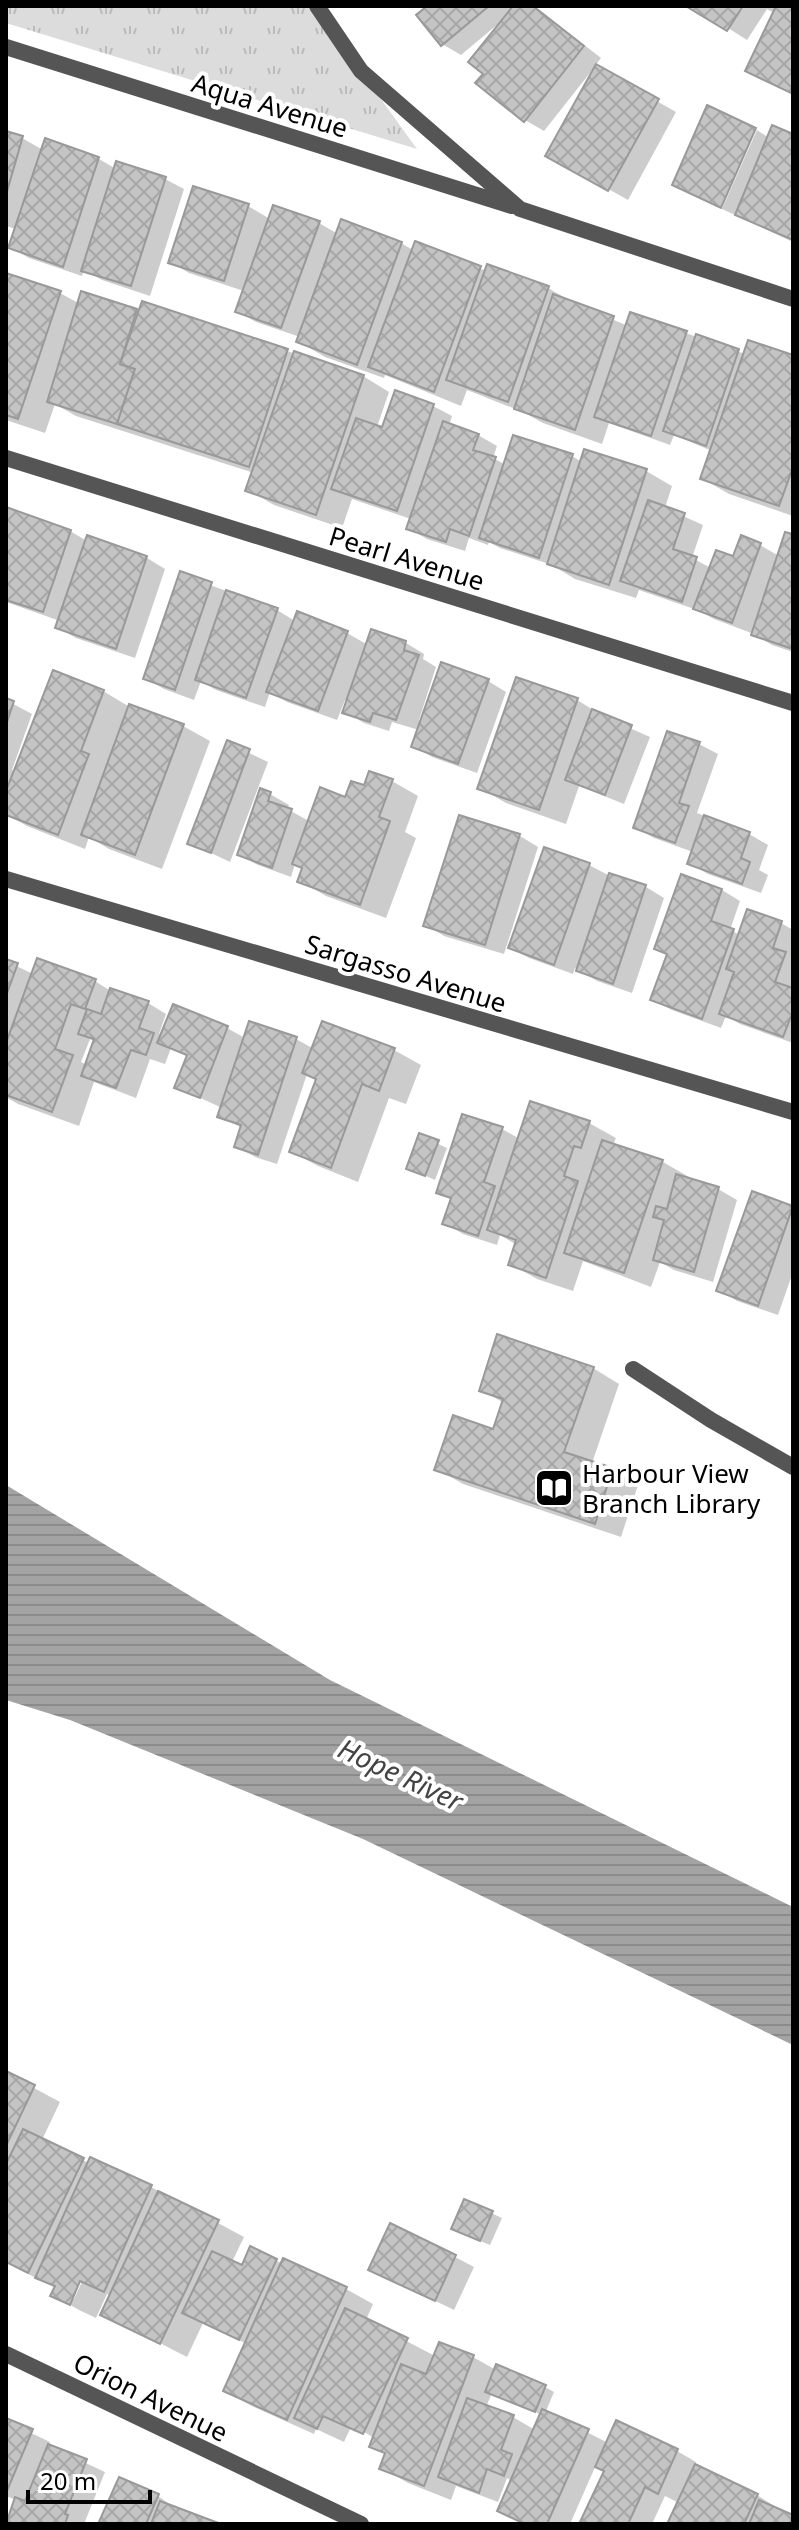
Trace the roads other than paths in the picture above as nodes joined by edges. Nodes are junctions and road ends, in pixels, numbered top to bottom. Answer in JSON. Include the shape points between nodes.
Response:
{"nodes":[{"id":1,"x":317,"y":6,"type":"edge"},
{"id":2,"x":6,"y":47,"type":"edge"},
{"id":3,"x":520,"y":209,"type":"junction"},
{"id":4,"x":793,"y":299,"type":"edge"},
{"id":5,"x":6,"y":458,"type":"edge"},
{"id":6,"x":793,"y":703,"type":"edge"},
{"id":7,"x":6,"y":879,"type":"edge"},
{"id":8,"x":793,"y":1112,"type":"edge"},
{"id":9,"x":633,"y":1369,"type":"dead end"},
{"id":10,"x":793,"y":1467,"type":"edge"},
{"id":11,"x":6,"y":2354,"type":"edge"},
{"id":12,"x":361,"y":2524,"type":"edge"}],
"edges":[{"from":1,"to":3,"type":"street","name":"Aqua Avenue","via":[[361,71]]},
{"from":2,"to":3,"type":"street","name":"Aqua Avenue"},
{"from":3,"to":4,"type":"street","name":"Aqua Avenue"},
{"from":5,"to":6,"type":"street","name":"Pearl Avenue"},
{"from":7,"to":8,"type":"street","name":"Sargasso Avenue"},
{"from":9,"to":10,"type":"street"},
{"from":11,"to":12,"type":"street","name":"Orion Avenue"}]}
